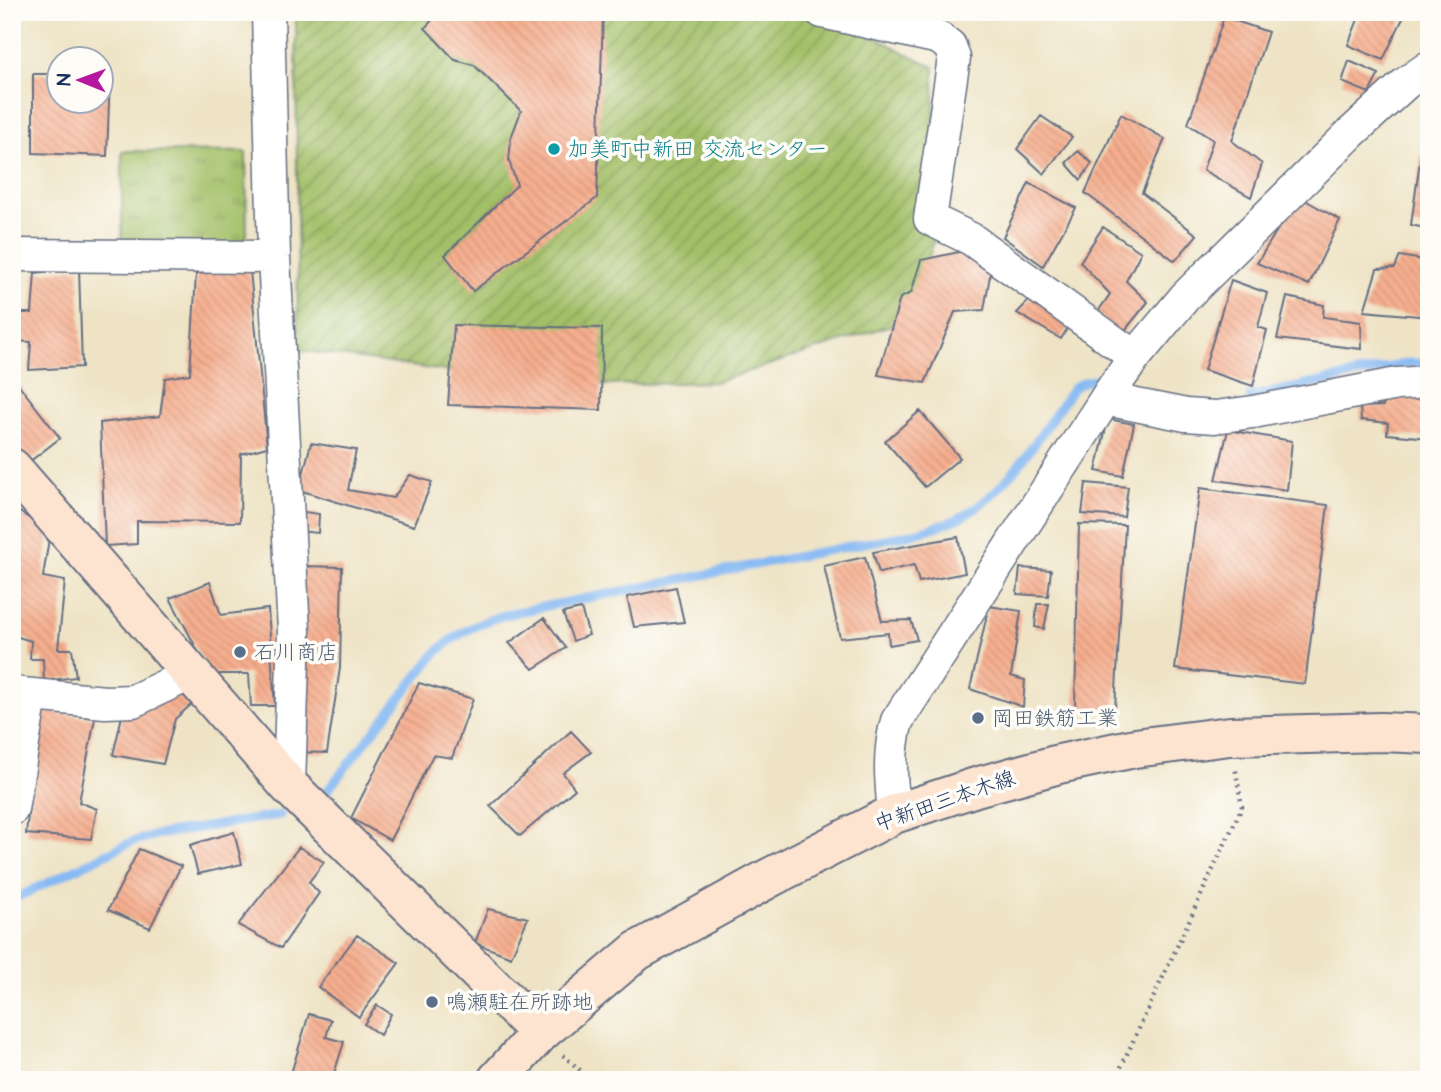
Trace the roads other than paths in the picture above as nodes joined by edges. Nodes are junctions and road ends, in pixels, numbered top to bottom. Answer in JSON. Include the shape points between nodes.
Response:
{"nodes":[{"id":1,"x":268,"y":12,"type":"edge"},
{"id":2,"x":822,"y":12,"type":"edge"},
{"id":3,"x":1429,"y":67,"type":"edge"},
{"id":4,"x":12,"y":255,"type":"edge"},
{"id":5,"x":274,"y":257,"type":"junction"},
{"id":6,"x":1119,"y":380,"type":"junction"},
{"id":7,"x":1429,"y":382,"type":"edge"},
{"id":8,"x":12,"y":468,"type":"edge"},
{"id":9,"x":190,"y":674,"type":"junction"},
{"id":10,"x":22,"y":694,"type":"edge"},
{"id":11,"x":1429,"y":734,"type":"edge"},
{"id":12,"x":289,"y":786,"type":"junction"},
{"id":13,"x":12,"y":809,"type":"edge"},
{"id":14,"x":894,"y":814,"type":"junction"},
{"id":15,"x":540,"y":1033,"type":"junction"},
{"id":16,"x":497,"y":1080,"type":"edge"}],
"edges":[{"from":1,"to":5,"type":"street"},
{"from":2,"to":6,"type":"street","via":[[939,38],[950,46],[954,58],[930,219],[971,239]]},
{"from":3,"to":6,"type":"street","via":[[1351,133],[1185,297]]},
{"from":4,"to":5,"type":"street"},
{"from":5,"to":12,"type":"street","via":[[294,631]]},
{"from":6,"to":7,"type":"street","via":[[1186,415],[1215,417]]},
{"from":6,"to":14,"type":"street","via":[[897,721],[890,766]]},
{"from":8,"to":9,"type":"main road"},
{"from":9,"to":10,"type":"street","via":[[133,701]]},
{"from":9,"to":12,"type":"main road"},
{"from":10,"to":13,"type":"street"},
{"from":11,"to":14,"type":"main road","name":"中新田三本木線","via":[[1230,736],[1135,748],[976,786]]},
{"from":12,"to":15,"type":"main road"},
{"from":14,"to":15,"type":"main road","name":"中新田三本木線","via":[[637,951]]},
{"from":15,"to":16,"type":"main road","name":"中新田三本木線"}]}
